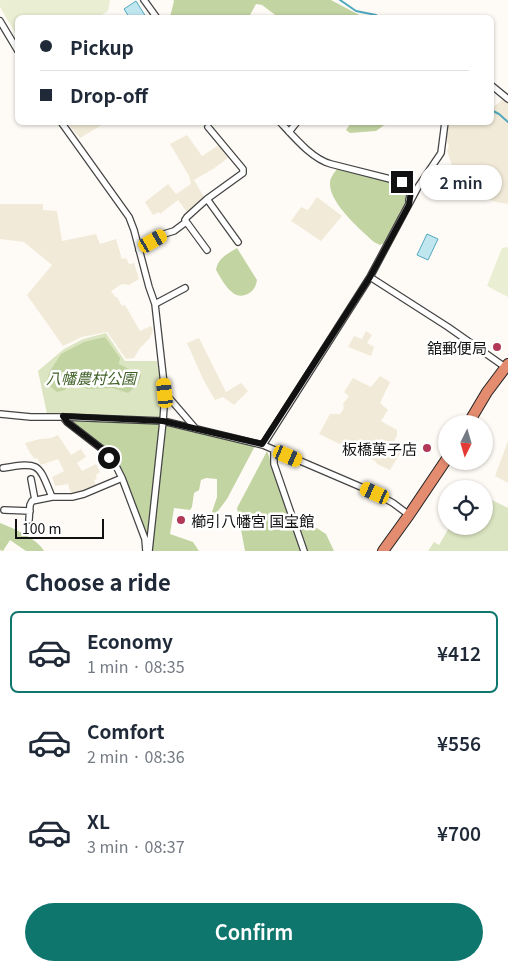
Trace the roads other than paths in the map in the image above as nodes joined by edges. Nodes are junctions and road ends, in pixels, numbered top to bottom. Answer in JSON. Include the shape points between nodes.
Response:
{"nodes":[{"id":1,"x":144,"y":0,"type":"edge"},
{"id":2,"x":155,"y":15,"type":"edge"},
{"id":3,"x":0,"y":21,"type":"edge"},
{"id":4,"x":15,"y":46,"type":"edge"},
{"id":5,"x":494,"y":87,"type":"edge"},
{"id":6,"x":508,"y":99,"type":"edge"},
{"id":7,"x":63,"y":125,"type":"edge"},
{"id":8,"x":283,"y":125,"type":"edge"},
{"id":9,"x":295,"y":125,"type":"edge"},
{"id":10,"x":445,"y":125,"type":"edge"},
{"id":11,"x":208,"y":127,"type":"dead end"},
{"id":12,"x":289,"y":132,"type":"junction"},
{"id":13,"x":207,"y":199,"type":"junction"},
{"id":14,"x":409,"y":205,"type":"junction"},
{"id":15,"x":186,"y":222,"type":"junction"},
{"id":16,"x":238,"y":242,"type":"dead end"},
{"id":17,"x":139,"y":250,"type":"junction"},
{"id":18,"x":207,"y":250,"type":"dead end"},
{"id":19,"x":370,"y":277,"type":"junction"},
{"id":20,"x":185,"y":288,"type":"dead end"},
{"id":21,"x":155,"y":304,"type":"junction"},
{"id":22,"x":507,"y":365,"type":"edge"},
{"id":23,"x":165,"y":393,"type":"junction"},
{"id":24,"x":0,"y":414,"type":"edge"},
{"id":25,"x":473,"y":415,"type":"edge"},
{"id":26,"x":63,"y":416,"type":"junction"},
{"id":27,"x":163,"y":421,"type":"junction"},
{"id":28,"x":196,"y":429,"type":"junction"},
{"id":29,"x":262,"y":444,"type":"junction"},
{"id":30,"x":274,"y":450,"type":"junction"},
{"id":31,"x":4,"y":468,"type":"dead end"},
{"id":32,"x":439,"y":470,"type":"edge"},
{"id":33,"x":122,"y":478,"type":"junction"},
{"id":34,"x":31,"y":479,"type":"dead end"},
{"id":35,"x":52,"y":497,"type":"junction"},
{"id":36,"x":36,"y":500,"type":"junction"},
{"id":37,"x":4,"y":510,"type":"dead end"},
{"id":38,"x":30,"y":511,"type":"junction"},
{"id":39,"x":409,"y":515,"type":"junction"},
{"id":40,"x":29,"y":520,"type":"dead end"},
{"id":41,"x":148,"y":551,"type":"edge"},
{"id":42,"x":304,"y":551,"type":"edge"},
{"id":43,"x":383,"y":551,"type":"edge"}],
"edges":[{"from":1,"to":2,"type":"street"},
{"from":3,"to":4,"type":"street"},
{"from":5,"to":6,"type":"street"},
{"from":7,"to":17,"type":"street","via":[[129,217]]},
{"from":8,"to":12,"type":"street"},
{"from":9,"to":12,"type":"street"},
{"from":10,"to":14,"type":"street","via":[[441,153]]},
{"from":11,"to":13,"type":"street","via":[[243,169],[243,174]]},
{"from":12,"to":14,"type":"street","via":[[324,162],[402,182],[411,191]]},
{"from":13,"to":15,"type":"street","via":[[187,217]]},
{"from":13,"to":16,"type":"street"},
{"from":14,"to":19,"type":"street"},
{"from":15,"to":17,"type":"street"},
{"from":15,"to":18,"type":"street"},
{"from":17,"to":21,"type":"street"},
{"from":19,"to":22,"type":"street"},
{"from":19,"to":29,"type":"street"},
{"from":20,"to":21,"type":"street"},
{"from":21,"to":23,"type":"street"},
{"from":22,"to":25,"type":"highway"},
{"from":23,"to":27,"type":"street"},
{"from":23,"to":28,"type":"street"},
{"from":24,"to":26,"type":"street"},
{"from":26,"to":27,"type":"street"},
{"from":26,"to":33,"type":"street","via":[[102,449]]},
{"from":27,"to":28,"type":"street"},
{"from":27,"to":41,"type":"street"},
{"from":28,"to":29,"type":"street"},
{"from":29,"to":30,"type":"street"},
{"from":30,"to":39,"type":"street","via":[[375,493]]},
{"from":30,"to":42,"type":"street","via":[[274,464]]},
{"from":31,"to":35,"type":"street","via":[[24,464],[36,466],[43,474]]},
{"from":32,"to":39,"type":"highway"},
{"from":33,"to":35,"type":"street","via":[[84,494]]},
{"from":33,"to":41,"type":"street"},
{"from":34,"to":36,"type":"street"},
{"from":35,"to":36,"type":"street"},
{"from":36,"to":38,"type":"street","via":[[32,500]]},
{"from":37,"to":38,"type":"street"},
{"from":38,"to":40,"type":"street"},
{"from":39,"to":43,"type":"highway"}]}
